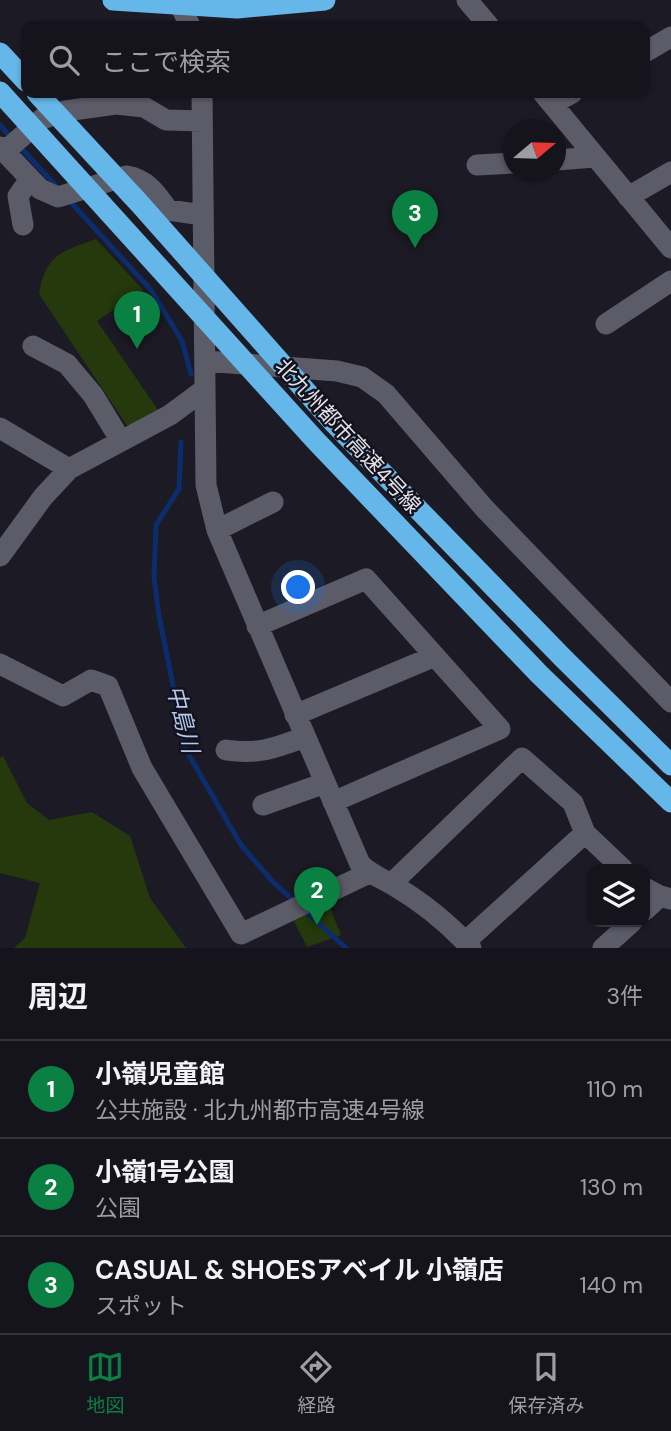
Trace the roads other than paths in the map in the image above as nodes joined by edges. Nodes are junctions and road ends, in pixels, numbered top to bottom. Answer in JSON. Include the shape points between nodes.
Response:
{"nodes":[{"id":1,"x":113,"y":0,"type":"edge"},
{"id":2,"x":210,"y":0,"type":"edge"},
{"id":3,"x":325,"y":0,"type":"edge"},
{"id":4,"x":467,"y":0,"type":"edge"},
{"id":5,"x":180,"y":3,"type":"edge"},
{"id":6,"x":188,"y":21,"type":"edge"},
{"id":7,"x":485,"y":21,"type":"edge"},
{"id":8,"x":671,"y":37,"type":"edge"},
{"id":9,"x":650,"y":49,"type":"edge"},
{"id":10,"x":0,"y":53,"type":"edge"},
{"id":11,"x":21,"y":76,"type":"edge"},
{"id":12,"x":0,"y":93,"type":"edge"},
{"id":13,"x":42,"y":98,"type":"edge"},
{"id":14,"x":202,"y":98,"type":"edge"},
{"id":15,"x":548,"y":98,"type":"edge"},
{"id":16,"x":202,"y":121,"type":"junction"},
{"id":17,"x":4,"y":149,"type":"edge"},
{"id":18,"x":595,"y":157,"type":"junction"},
{"id":19,"x":566,"y":159,"type":"edge"},
{"id":20,"x":503,"y":164,"type":"edge"},
{"id":21,"x":477,"y":165,"type":"dead end"},
{"id":22,"x":671,"y":172,"type":"edge"},
{"id":23,"x":16,"y":191,"type":"edge"},
{"id":24,"x":628,"y":197,"type":"junction"},
{"id":25,"x":203,"y":215,"type":"junction"},
{"id":26,"x":23,"y":225,"type":"dead end"},
{"id":27,"x":671,"y":248,"type":"edge"},
{"id":28,"x":671,"y":281,"type":"edge"},
{"id":29,"x":606,"y":324,"type":"dead end"},
{"id":30,"x":33,"y":346,"type":"dead end"},
{"id":31,"x":205,"y":361,"type":"junction"},
{"id":32,"x":205,"y":389,"type":"junction"},
{"id":33,"x":0,"y":428,"type":"edge"},
{"id":34,"x":121,"y":441,"type":"junction"},
{"id":35,"x":69,"y":469,"type":"junction"},
{"id":36,"x":274,"y":502,"type":"dead end"},
{"id":37,"x":217,"y":530,"type":"junction"},
{"id":38,"x":0,"y":556,"type":"edge"},
{"id":39,"x":257,"y":626,"type":"junction"},
{"id":40,"x":435,"y":656,"type":"junction"},
{"id":41,"x":0,"y":664,"type":"edge"},
{"id":42,"x":671,"y":702,"type":"edge"},
{"id":43,"x":295,"y":715,"type":"junction"},
{"id":44,"x":305,"y":737,"type":"junction"},
{"id":45,"x":226,"y":750,"type":"dead end"},
{"id":46,"x":671,"y":765,"type":"edge"},
{"id":47,"x":329,"y":792,"type":"junction"},
{"id":48,"x":671,"y":802,"type":"edge"},
{"id":49,"x":263,"y":805,"type":"dead end"},
{"id":50,"x":585,"y":833,"type":"junction"},
{"id":51,"x":618,"y":864,"type":"edge"},
{"id":52,"x":369,"y":873,"type":"junction"},
{"id":53,"x":391,"y":884,"type":"junction"},
{"id":54,"x":626,"y":927,"type":"edge"},
{"id":55,"x":468,"y":945,"type":"edge"},
{"id":56,"x":603,"y":948,"type":"edge"}],
"edges":[{"from":1,"to":5,"type":"highway"},
{"from":2,"to":5,"type":"highway"},
{"from":3,"to":5,"type":"highway","via":[[237,8]]},
{"from":4,"to":7,"type":"street"},
{"from":5,"to":6,"type":"street"},
{"from":8,"to":9,"type":"street"},
{"from":10,"to":11,"type":"highway"},
{"from":12,"to":48,"type":"highway","name":"北九州都市高速4号線","via":[[316,441],[539,674]]},
{"from":13,"to":46,"type":"highway","name":"北九州都市高速4号線","via":[[334,423]]},
{"from":14,"to":16,"type":"street"},
{"from":15,"to":18,"type":"street"},
{"from":16,"to":17,"type":"street","via":[[166,120],[144,107],[116,104],[65,111],[42,120]]},
{"from":16,"to":25,"type":"street"},
{"from":17,"to":23,"type":"street"},
{"from":18,"to":19,"type":"street"},
{"from":18,"to":24,"type":"street"},
{"from":20,"to":21,"type":"street"},
{"from":22,"to":24,"type":"street"},
{"from":23,"to":25,"type":"street","via":[[40,190],[58,197],[126,176],[153,189],[168,210]]},
{"from":23,"to":26,"type":"street"},
{"from":24,"to":27,"type":"street"},
{"from":25,"to":31,"type":"street"},
{"from":28,"to":29,"type":"street"},
{"from":30,"to":34,"type":"street","via":[[67,364]]},
{"from":31,"to":32,"type":"street"},
{"from":31,"to":42,"type":"street","via":[[337,371],[362,377],[386,394],[485,509]]},
{"from":32,"to":34,"type":"street","via":[[170,415]]},
{"from":32,"to":37,"type":"street","via":[[205,485]]},
{"from":33,"to":35,"type":"street"},
{"from":34,"to":35,"type":"street"},
{"from":35,"to":38,"type":"street"},
{"from":36,"to":37,"type":"street"},
{"from":37,"to":39,"type":"street"},
{"from":39,"to":40,"type":"street","via":[[366,579]]},
{"from":39,"to":43,"type":"street"},
{"from":40,"to":43,"type":"street"},
{"from":40,"to":47,"type":"street","via":[[500,729]]},
{"from":41,"to":52,"type":"street","via":[[63,695],[92,680],[108,686],[142,768],[241,934]]},
{"from":43,"to":44,"type":"street"},
{"from":44,"to":45,"type":"street","via":[[269,751],[247,754]]},
{"from":44,"to":47,"type":"street"},
{"from":47,"to":49,"type":"street"},
{"from":47,"to":52,"type":"street","via":[[360,864]]},
{"from":50,"to":51,"type":"street"},
{"from":50,"to":53,"type":"street","via":[[573,803],[522,758]]},
{"from":50,"to":55,"type":"street"},
{"from":52,"to":53,"type":"street"},
{"from":53,"to":55,"type":"street","via":[[442,918]]},
{"from":54,"to":56,"type":"street"}]}
